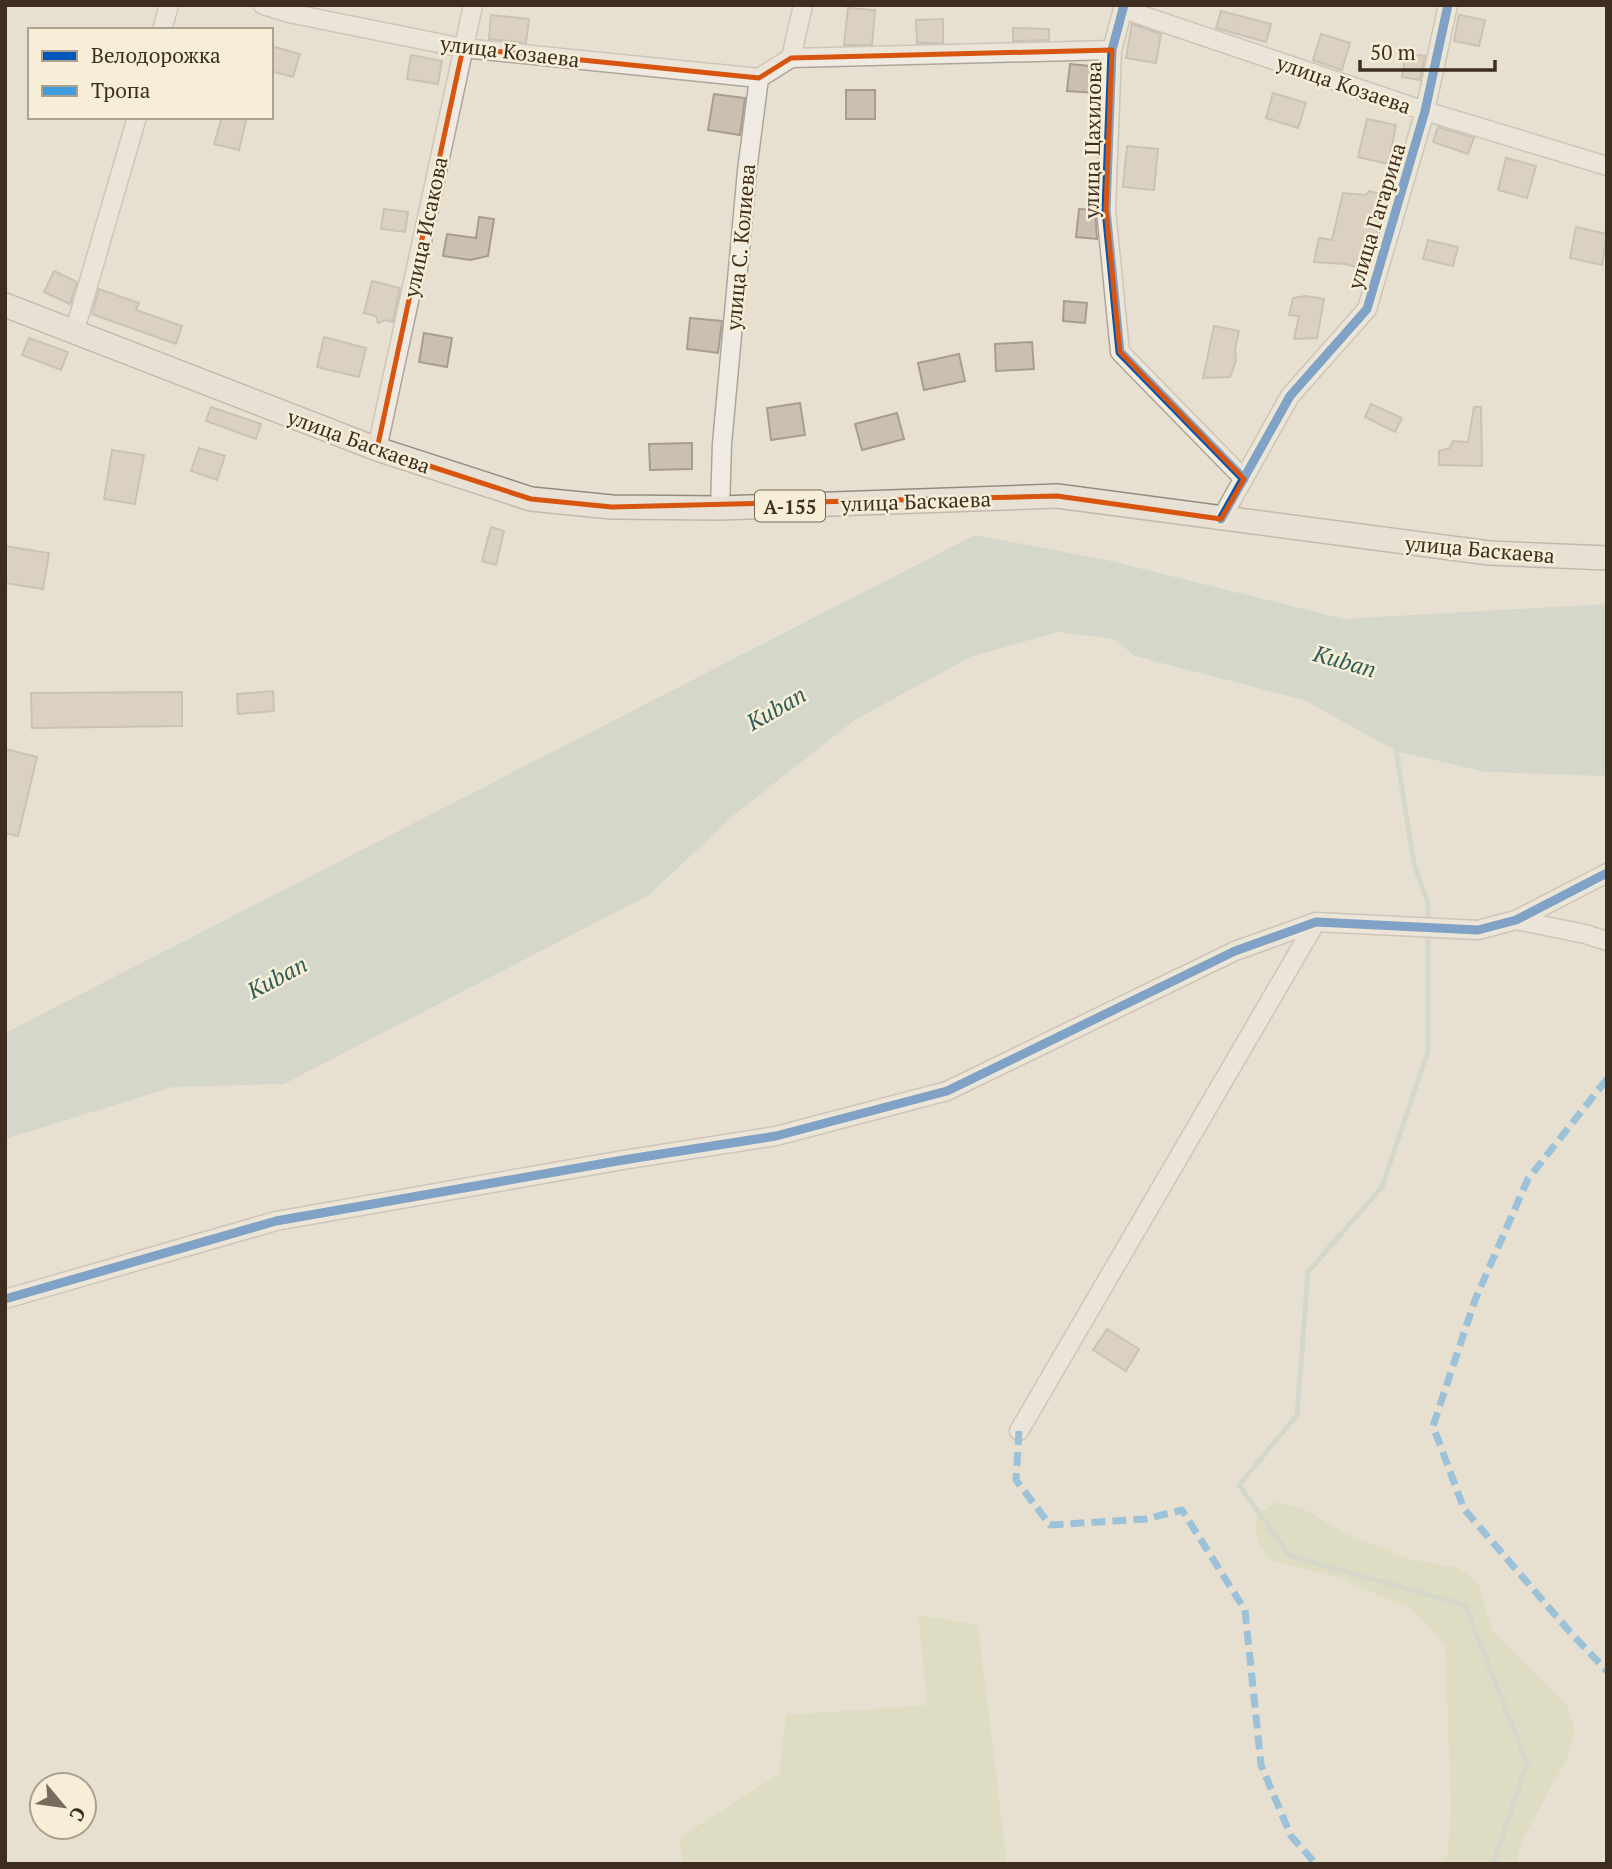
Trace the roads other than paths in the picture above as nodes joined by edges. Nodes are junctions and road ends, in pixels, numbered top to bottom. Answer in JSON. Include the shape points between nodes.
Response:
{"nodes":[{"id":1,"x":169,"y":5,"type":"edge"},
{"id":2,"x":263,"y":5,"type":"edge"},
{"id":3,"x":473,"y":5,"type":"edge"},
{"id":4,"x":803,"y":5,"type":"edge"},
{"id":5,"x":1448,"y":5,"type":"edge"},
{"id":6,"x":1124,"y":7,"type":"edge"},
{"id":7,"x":163,"y":28,"type":"edge"},
{"id":8,"x":463,"y":48,"type":"junction"},
{"id":9,"x":1112,"y":50,"type":"junction"},
{"id":10,"x":791,"y":58,"type":"junction"},
{"id":11,"x":760,"y":78,"type":"junction"},
{"id":12,"x":1426,"y":111,"type":"junction"},
{"id":13,"x":136,"y":119,"type":"edge"},
{"id":14,"x":1607,"y":166,"type":"edge"},
{"id":15,"x":5,"y":304,"type":"edge"},
{"id":16,"x":74,"y":333,"type":"junction"},
{"id":17,"x":377,"y":449,"type":"junction"},
{"id":18,"x":1244,"y":478,"type":"junction"},
{"id":19,"x":720,"y":508,"type":"junction"},
{"id":20,"x":1221,"y":519,"type":"junction"},
{"id":21,"x":1607,"y":558,"type":"edge"},
{"id":22,"x":1607,"y":873,"type":"edge"},
{"id":23,"x":1516,"y":920,"type":"junction"},
{"id":24,"x":1316,"y":922,"type":"junction"},
{"id":25,"x":1607,"y":941,"type":"edge"},
{"id":26,"x":5,"y":1299,"type":"edge"},
{"id":27,"x":1019,"y":1431,"type":"dead end"}],
"edges":[{"from":1,"to":7,"type":"street"},
{"from":2,"to":8,"type":"street","name":"улица Козаева"},
{"from":3,"to":8,"type":"street","name":"улица Исакова"},
{"from":4,"to":10,"type":"street"},
{"from":5,"to":12,"type":"street","name":"улица Гагарина"},
{"from":6,"to":9,"type":"street","name":"улица Цахилова"},
{"from":6,"to":12,"type":"street","name":"улица Козаева"},
{"from":8,"to":11,"type":"street","name":"улица Козаева"},
{"from":8,"to":17,"type":"street","name":"улица Исакова"},
{"from":9,"to":10,"type":"street"},
{"from":9,"to":18,"type":"street","name":"улица Цахилова","via":[[1106,210],[1120,352]]},
{"from":10,"to":11,"type":"street"},
{"from":11,"to":19,"type":"street","name":"улица С. Колиева","via":[[747,170]]},
{"from":12,"to":14,"type":"street","name":"улица Козаева"},
{"from":12,"to":18,"type":"street","name":"улица Гагарина","via":[[1367,309],[1290,396]]},
{"from":13,"to":16,"type":"street"},
{"from":15,"to":16,"type":"main road","name":"улица Баскаева","number":"А-155"},
{"from":16,"to":17,"type":"main road","name":"улица Баскаева","number":"А-155"},
{"from":17,"to":19,"type":"main road","name":"улица Баскаева","number":"А-155","via":[[531,499],[612,507]]},
{"from":18,"to":20,"type":"street","name":"улица Гагарина"},
{"from":19,"to":20,"type":"main road","name":"улица Баскаева","number":"А-155","via":[[1057,496]]},
{"from":20,"to":21,"type":"main road","name":"улица Баскаева","number":"А-155","via":[[1489,553]]},
{"from":22,"to":23,"type":"street"},
{"from":23,"to":24,"type":"street","via":[[1478,930]]},
{"from":23,"to":25,"type":"street"},
{"from":24,"to":26,"type":"street","via":[[1235,951],[947,1091],[776,1136],[276,1221]]},
{"from":24,"to":27,"type":"street"}]}
